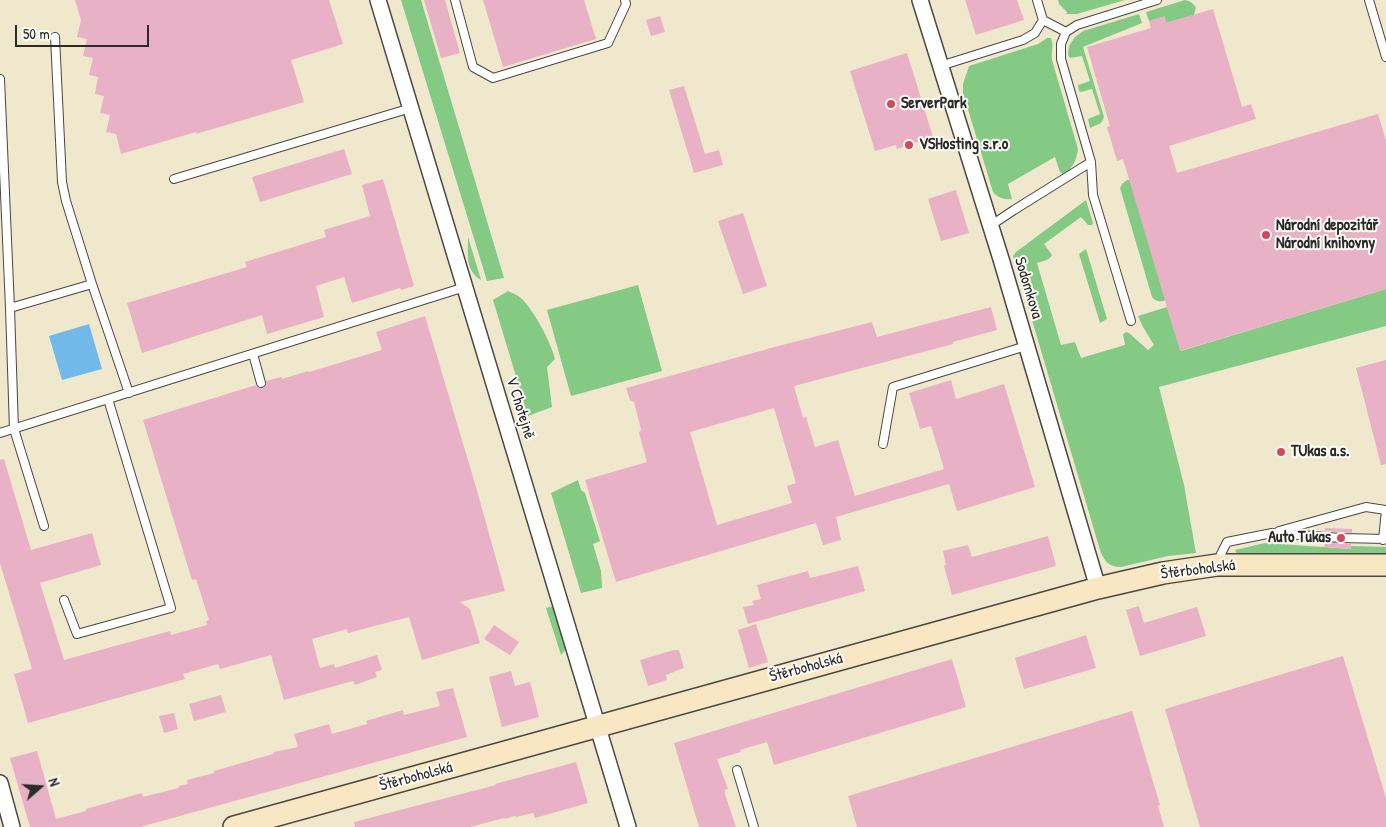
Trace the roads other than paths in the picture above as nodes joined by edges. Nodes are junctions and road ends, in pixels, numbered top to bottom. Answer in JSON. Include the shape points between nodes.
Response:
{"nodes":[{"id":1,"x":378,"y":0,"type":"edge"},
{"id":2,"x":454,"y":0,"type":"edge"},
{"id":3,"x":625,"y":0,"type":"edge"},
{"id":4,"x":920,"y":0,"type":"edge"},
{"id":5,"x":1037,"y":0,"type":"edge"},
{"id":6,"x":1157,"y":0,"type":"edge"},
{"id":7,"x":1369,"y":0,"type":"edge"},
{"id":8,"x":1043,"y":20,"type":"junction"},
{"id":9,"x":1066,"y":32,"type":"junction"},
{"id":10,"x":56,"y":37,"type":"dead end"},
{"id":11,"x":1386,"y":58,"type":"edge"},
{"id":12,"x":940,"y":66,"type":"junction"},
{"id":13,"x":0,"y":79,"type":"edge"},
{"id":14,"x":411,"y":108,"type":"junction"},
{"id":15,"x":1091,"y":162,"type":"junction"},
{"id":16,"x":174,"y":179,"type":"dead end"},
{"id":17,"x":990,"y":226,"type":"junction"},
{"id":18,"x":92,"y":284,"type":"junction"},
{"id":19,"x":465,"y":287,"type":"junction"},
{"id":20,"x":10,"y":308,"type":"junction"},
{"id":21,"x":1131,"y":321,"type":"dead end"},
{"id":22,"x":1026,"y":346,"type":"junction"},
{"id":23,"x":253,"y":354,"type":"junction"},
{"id":24,"x":261,"y":383,"type":"dead end"},
{"id":25,"x":128,"y":393,"type":"junction"},
{"id":26,"x":108,"y":399,"type":"junction"},
{"id":27,"x":14,"y":428,"type":"junction"},
{"id":28,"x":0,"y":433,"type":"edge"},
{"id":29,"x":883,"y":444,"type":"dead end"},
{"id":30,"x":1386,"y":510,"type":"edge"},
{"id":31,"x":44,"y":526,"type":"dead end"},
{"id":32,"x":1272,"y":533,"type":"junction"},
{"id":33,"x":1385,"y":539,"type":"edge"},
{"id":34,"x":1217,"y":565,"type":"junction"},
{"id":35,"x":1386,"y":565,"type":"edge"},
{"id":36,"x":1098,"y":588,"type":"junction"},
{"id":37,"x":64,"y":600,"type":"dead end"},
{"id":38,"x":598,"y":726,"type":"junction"},
{"id":39,"x":737,"y":770,"type":"dead end"},
{"id":40,"x":0,"y":783,"type":"edge"},
{"id":41,"x":12,"y":827,"type":"edge"},
{"id":42,"x":234,"y":827,"type":"edge"},
{"id":43,"x":628,"y":827,"type":"edge"},
{"id":44,"x":754,"y":827,"type":"edge"}],
"edges":[{"from":1,"to":14,"type":"street","name":"V Chotejně"},
{"from":2,"to":3,"type":"lane","via":[[473,67],[494,78],[608,43]]},
{"from":4,"to":12,"type":"street","name":"Sodomkova"},
{"from":5,"to":8,"type":"lane"},
{"from":6,"to":9,"type":"lane","via":[[1084,22]]},
{"from":7,"to":11,"type":"lane"},
{"from":8,"to":9,"type":"lane"},
{"from":8,"to":12,"type":"lane","via":[[1035,33],[1023,40]]},
{"from":9,"to":15,"type":"lane","via":[[1061,44],[1061,59]]},
{"from":10,"to":18,"type":"lane","via":[[62,182]]},
{"from":12,"to":17,"type":"street","name":"Sodomkova"},
{"from":13,"to":20,"type":"lane"},
{"from":14,"to":16,"type":"lane"},
{"from":14,"to":19,"type":"street","name":"V Chotejně"},
{"from":15,"to":17,"type":"lane"},
{"from":15,"to":21,"type":"lane","via":[[1093,194]]},
{"from":17,"to":22,"type":"street","name":"Sodomkova"},
{"from":18,"to":20,"type":"lane"},
{"from":18,"to":25,"type":"lane"},
{"from":19,"to":23,"type":"lane"},
{"from":19,"to":38,"type":"street","name":"V Chotejně"},
{"from":20,"to":27,"type":"lane"},
{"from":22,"to":29,"type":"lane","via":[[893,387]]},
{"from":22,"to":36,"type":"street","name":"Sodomkova"},
{"from":23,"to":24,"type":"lane"},
{"from":23,"to":25,"type":"lane"},
{"from":25,"to":26,"type":"lane"},
{"from":26,"to":27,"type":"lane"},
{"from":26,"to":37,"type":"lane","via":[[171,608],[77,634]]},
{"from":27,"to":28,"type":"lane"},
{"from":27,"to":31,"type":"lane"},
{"from":30,"to":32,"type":"lane","via":[[1366,507]]},
{"from":30,"to":33,"type":"lane"},
{"from":32,"to":33,"type":"lane"},
{"from":32,"to":34,"type":"lane","via":[[1227,542]]},
{"from":34,"to":35,"type":"street","name":"Štěrboholská"},
{"from":34,"to":36,"type":"street","name":"Štěrboholská"},
{"from":36,"to":38,"type":"street","name":"Štěrboholská"},
{"from":38,"to":42,"type":"street","name":"Štěrboholská"},
{"from":38,"to":43,"type":"street","name":"V Chotejně"},
{"from":39,"to":44,"type":"lane"},
{"from":40,"to":41,"type":"street"}]}
